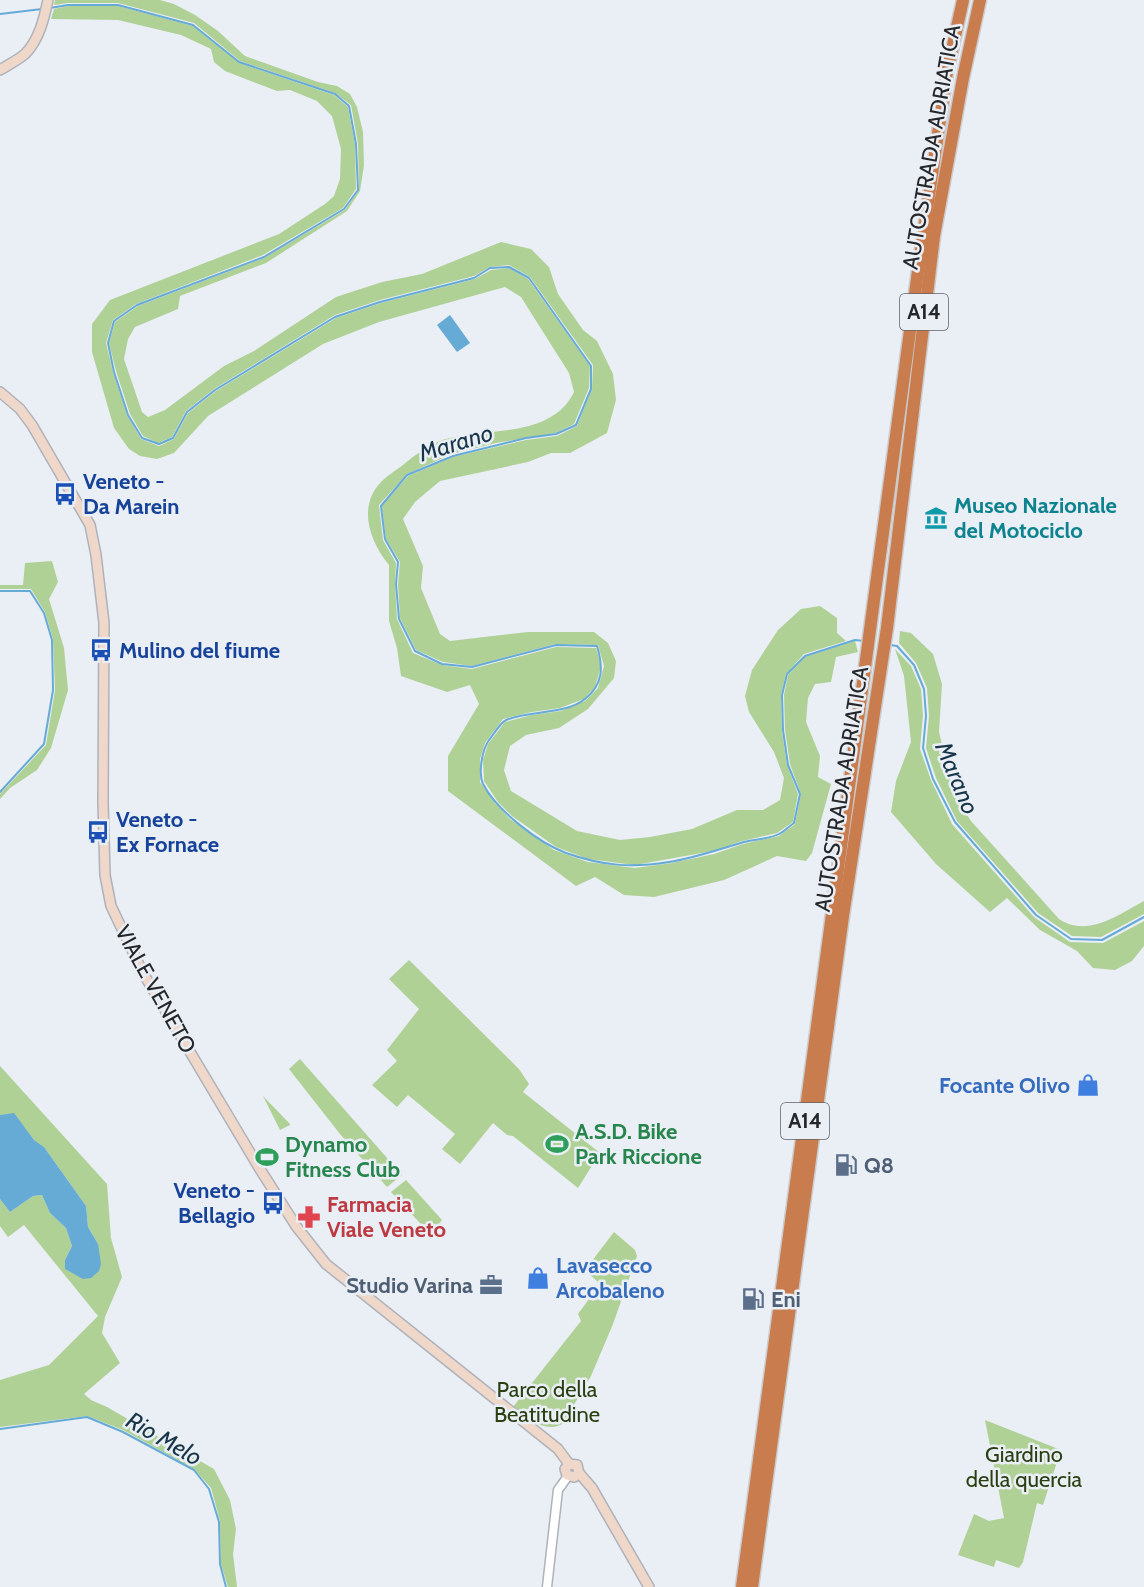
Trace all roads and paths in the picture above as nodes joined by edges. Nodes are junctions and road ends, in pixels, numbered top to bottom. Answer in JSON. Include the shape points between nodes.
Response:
{"nodes":[{"id":1,"x":963,"y":0,"type":"edge"},
{"id":2,"x":980,"y":0,"type":"edge"},
{"id":3,"x":47,"y":4,"type":"edge"},
{"id":4,"x":0,"y":70,"type":"edge"},
{"id":5,"x":0,"y":392,"type":"edge"},
{"id":6,"x":569,"y":1464,"type":"junction"},
{"id":7,"x":579,"y":1473,"type":"junction"},
{"id":8,"x":568,"y":1476,"type":"junction"},
{"id":9,"x":547,"y":1587,"type":"edge"},
{"id":10,"x":650,"y":1587,"type":"edge"},
{"id":11,"x":742,"y":1587,"type":"edge"},
{"id":12,"x":752,"y":1587,"type":"edge"}],
"edges":[{"from":1,"to":11,"type":"highway","name":"AUTOSTRADA ADRIATICA","number":"A14","via":[[942,107]]},
{"from":2,"to":12,"type":"highway","name":"AUTOSTRADA ADRIATICA","number":"A14","via":[[934,236],[887,628],[841,927]]},
{"from":3,"to":4,"type":"main road","via":[[43,23],[25,54]]},
{"from":5,"to":6,"type":"main road","name":"VIALE VENETO","via":[[32,425],[92,533],[104,623],[105,875],[111,906],[144,973],[296,1226],[326,1264],[558,1449]]},
{"from":6,"to":7,"type":"main road","name":"VIALE VENETO","via":[[577,1465]]},
{"from":6,"to":8,"type":"main road","via":[[565,1469]]},
{"from":7,"to":8,"type":"main road"},
{"from":7,"to":10,"type":"main road","name":"VIALE VENETO","via":[[592,1488]]},
{"from":8,"to":9,"type":"street","via":[[558,1490]]}]}
